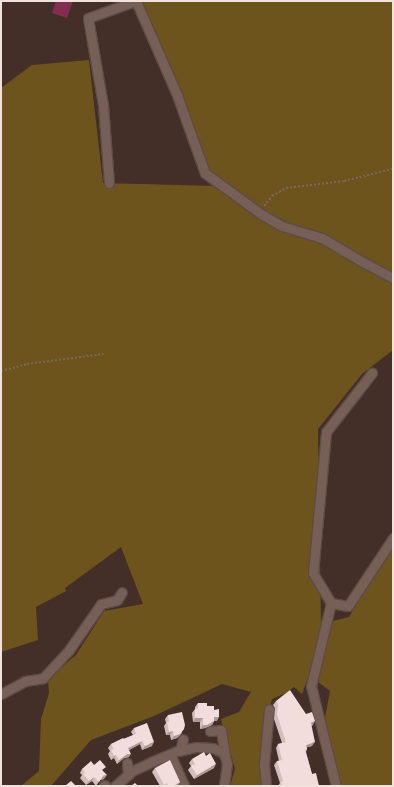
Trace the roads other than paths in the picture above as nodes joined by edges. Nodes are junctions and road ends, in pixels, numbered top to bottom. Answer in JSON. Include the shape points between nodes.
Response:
{"nodes":[{"id":1,"x":136,"y":1,"type":"edge"},
{"id":2,"x":109,"y":183,"type":"dead end"},
{"id":3,"x":393,"y":278,"type":"edge"},
{"id":4,"x":372,"y":373,"type":"dead end"},
{"id":5,"x":393,"y":538,"type":"edge"},
{"id":6,"x":122,"y":592,"type":"dead end"},
{"id":7,"x":331,"y":603,"type":"junction"},
{"id":8,"x":1,"y":694,"type":"edge"},
{"id":9,"x":269,"y":709,"type":"dead end"},
{"id":10,"x":210,"y":731,"type":"dead end"},
{"id":11,"x":183,"y":739,"type":"dead end"},
{"id":12,"x":180,"y":751,"type":"junction"},
{"id":13,"x":170,"y":754,"type":"junction"},
{"id":14,"x":225,"y":756,"type":"junction"},
{"id":15,"x":127,"y":763,"type":"dead end"},
{"id":16,"x":128,"y":775,"type":"junction"},
{"id":17,"x":115,"y":786,"type":"edge"},
{"id":18,"x":183,"y":786,"type":"edge"},
{"id":19,"x":224,"y":786,"type":"edge"},
{"id":20,"x":266,"y":786,"type":"edge"},
{"id":21,"x":336,"y":786,"type":"edge"}],
"edges":[{"from":1,"to":2,"type":"street","via":[[88,18],[103,105]]},
{"from":1,"to":3,"type":"street","via":[[177,94],[205,173],[261,214],[282,226],[322,238]]},
{"from":4,"to":7,"type":"street","via":[[326,432],[313,573]]},
{"from":5,"to":7,"type":"street","via":[[348,606]]},
{"from":6,"to":8,"type":"street","via":[[117,600],[101,604],[69,650],[43,678],[25,682]]},
{"from":7,"to":21,"type":"street","via":[[311,686]]},
{"from":9,"to":20,"type":"street","via":[[264,765]]},
{"from":10,"to":14,"type":"street","via":[[221,730]]},
{"from":11,"to":12,"type":"street"},
{"from":12,"to":13,"type":"street"},
{"from":12,"to":14,"type":"street","via":[[196,747],[213,748]]},
{"from":13,"to":16,"type":"street","via":[[151,757]]},
{"from":13,"to":18,"type":"street"},
{"from":14,"to":19,"type":"street","via":[[227,764]]},
{"from":15,"to":16,"type":"street"},
{"from":16,"to":17,"type":"street"}]}
